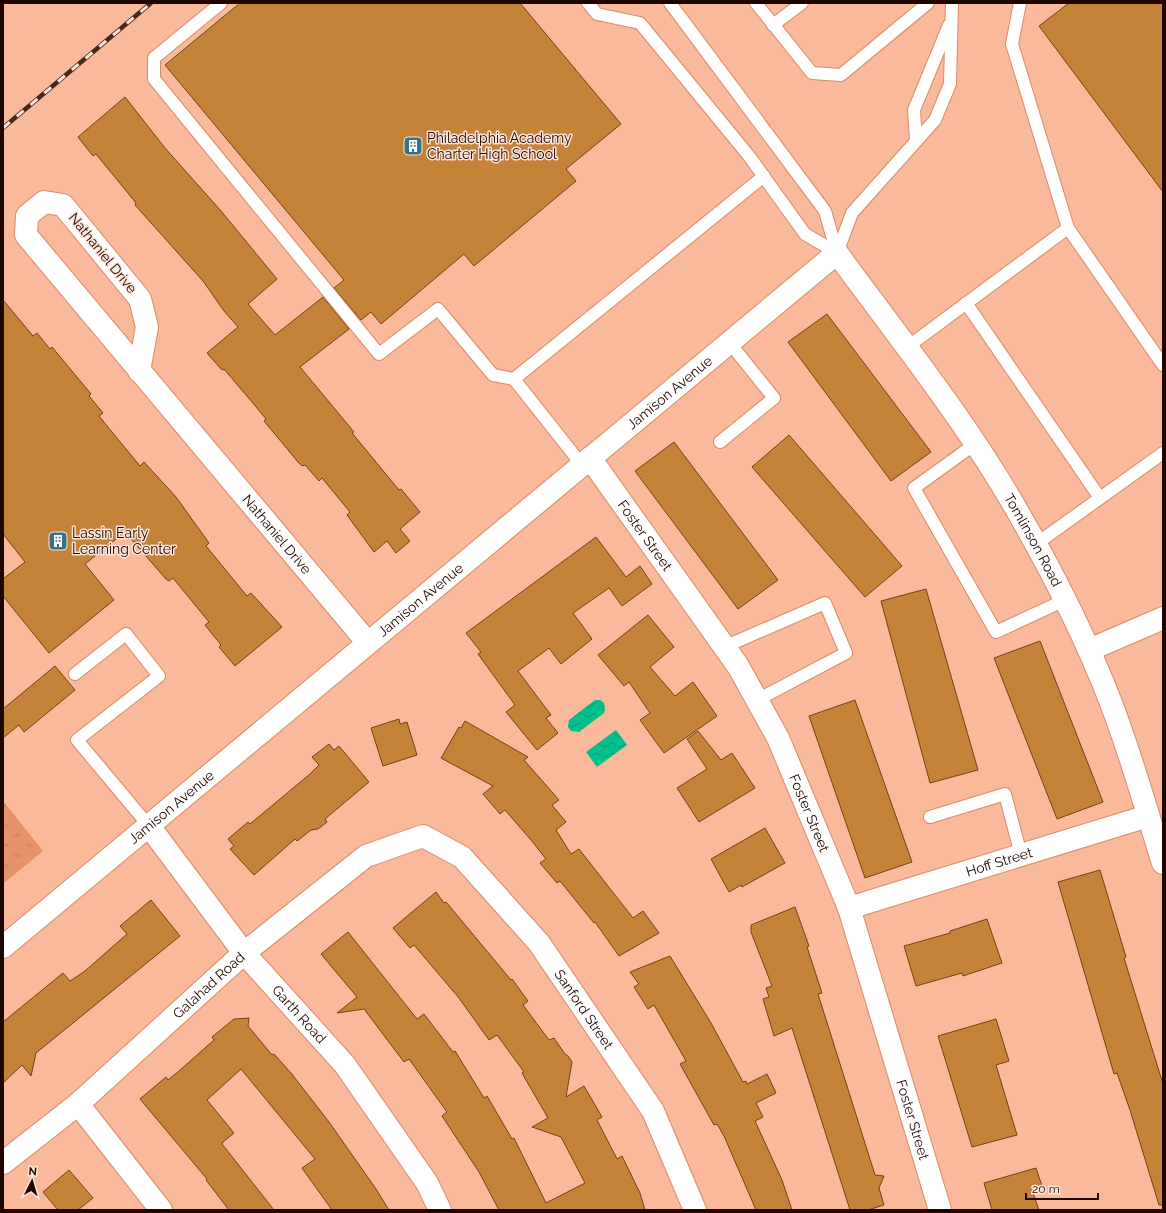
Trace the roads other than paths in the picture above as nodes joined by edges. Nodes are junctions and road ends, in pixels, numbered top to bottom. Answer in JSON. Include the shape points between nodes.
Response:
{"nodes":[{"id":1,"x":221,"y":3,"type":"edge"},
{"id":2,"x":588,"y":3,"type":"edge"},
{"id":3,"x":670,"y":3,"type":"edge"},
{"id":4,"x":756,"y":3,"type":"edge"},
{"id":5,"x":802,"y":3,"type":"edge"},
{"id":6,"x":928,"y":3,"type":"edge"},
{"id":7,"x":952,"y":3,"type":"edge"},
{"id":8,"x":1020,"y":3,"type":"edge"},
{"id":9,"x":952,"y":18,"type":"junction"},
{"id":10,"x":773,"y":25,"type":"junction"},
{"id":11,"x":916,"y":140,"type":"junction"},
{"id":12,"x":764,"y":176,"type":"junction"},
{"id":13,"x":1068,"y":228,"type":"junction"},
{"id":14,"x":837,"y":252,"type":"junction"},
{"id":15,"x":966,"y":303,"type":"junction"},
{"id":16,"x":729,"y":342,"type":"junction"},
{"id":17,"x":906,"y":348,"type":"junction"},
{"id":18,"x":1163,"y":364,"type":"edge"},
{"id":19,"x":139,"y":371,"type":"junction"},
{"id":20,"x":514,"y":379,"type":"junction"},
{"id":21,"x":720,"y":442,"type":"dead end"},
{"id":22,"x":975,"y":444,"type":"junction"},
{"id":23,"x":1163,"y":453,"type":"edge"},
{"id":24,"x":586,"y":461,"type":"junction"},
{"id":25,"x":1100,"y":498,"type":"junction"},
{"id":26,"x":1036,"y":544,"type":"junction"},
{"id":27,"x":1065,"y":600,"type":"junction"},
{"id":28,"x":1163,"y":618,"type":"edge"},
{"id":29,"x":368,"y":643,"type":"junction"},
{"id":30,"x":724,"y":647,"type":"junction"},
{"id":31,"x":1089,"y":650,"type":"junction"},
{"id":32,"x":75,"y":674,"type":"dead end"},
{"id":33,"x":757,"y":700,"type":"junction"},
{"id":34,"x":1148,"y":816,"type":"junction"},
{"id":35,"x":930,"y":817,"type":"dead end"},
{"id":36,"x":149,"y":826,"type":"junction"},
{"id":37,"x":430,"y":840,"type":"joint"},
{"id":38,"x":1021,"y":855,"type":"junction"},
{"id":39,"x":1163,"y":863,"type":"edge"},
{"id":40,"x":849,"y":908,"type":"junction"},
{"id":41,"x":3,"y":947,"type":"edge"},
{"id":42,"x":244,"y":953,"type":"junction"},
{"id":43,"x":78,"y":1104,"type":"junction"},
{"id":44,"x":3,"y":1163,"type":"edge"},
{"id":45,"x":161,"y":1210,"type":"edge"},
{"id":46,"x":440,"y":1210,"type":"edge"},
{"id":47,"x":695,"y":1210,"type":"edge"},
{"id":48,"x":940,"y":1210,"type":"edge"}],
"edges":[{"from":1,"to":20,"type":"lane","via":[[154,58],[154,79],[379,354],[438,309],[493,375]]},
{"from":2,"to":12,"type":"lane","via":[[597,14],[640,23]]},
{"from":3,"to":14,"type":"lane","via":[[824,211]]},
{"from":4,"to":10,"type":"lane"},
{"from":5,"to":10,"type":"lane"},
{"from":6,"to":10,"type":"lane","via":[[841,75],[812,73]]},
{"from":7,"to":9,"type":"lane"},
{"from":8,"to":13,"type":"lane","via":[[1012,44]]},
{"from":9,"to":11,"type":"lane","via":[[914,110]]},
{"from":9,"to":11,"type":"lane","via":[[950,84],[935,120]]},
{"from":11,"to":14,"type":"lane","via":[[852,213]]},
{"from":12,"to":14,"type":"lane","via":[[805,234]]},
{"from":12,"to":20,"type":"lane"},
{"from":13,"to":15,"type":"lane"},
{"from":13,"to":18,"type":"lane"},
{"from":14,"to":16,"type":"street","name":"Jamison Avenue"},
{"from":14,"to":17,"type":"street","name":"Tomlinson Road"},
{"from":15,"to":17,"type":"lane"},
{"from":15,"to":25,"type":"lane"},
{"from":16,"to":21,"type":"lane","via":[[774,398]]},
{"from":16,"to":24,"type":"street","name":"Jamison Avenue"},
{"from":17,"to":22,"type":"street","name":"Tomlinson Road"},
{"from":19,"to":19,"type":"street","name":"Nathaniel Drive","via":[[26,235],[27,216],[44,202],[63,205],[140,299],[147,327]]},
{"from":19,"to":29,"type":"street","name":"Nathaniel Drive"},
{"from":20,"to":24,"type":"lane"},
{"from":22,"to":26,"type":"street","name":"Tomlinson Road"},
{"from":22,"to":27,"type":"lane","via":[[914,488],[996,632]]},
{"from":23,"to":25,"type":"lane"},
{"from":24,"to":29,"type":"street","name":"Jamison Avenue"},
{"from":24,"to":30,"type":"street","name":"Foster Street"},
{"from":25,"to":26,"type":"lane"},
{"from":26,"to":27,"type":"street","name":"Tomlinson Road"},
{"from":27,"to":31,"type":"street","name":"Tomlinson Road"},
{"from":28,"to":31,"type":"street"},
{"from":29,"to":36,"type":"street","name":"Jamison Avenue"},
{"from":30,"to":33,"type":"street","name":"Foster Street"},
{"from":30,"to":33,"type":"lane","via":[[825,603],[846,653]]},
{"from":31,"to":34,"type":"street","name":"Tomlinson Road","via":[[1128,750]]},
{"from":32,"to":36,"type":"lane","via":[[126,634],[159,676],[77,740]]},
{"from":33,"to":40,"type":"street","name":"Foster Street","via":[[778,738]]},
{"from":34,"to":38,"type":"street","name":"Hoff Street"},
{"from":34,"to":39,"type":"street","name":"Tomlinson Road"},
{"from":35,"to":38,"type":"lane","via":[[1005,794]]},
{"from":36,"to":41,"type":"street","name":"Jamison Avenue"},
{"from":36,"to":42,"type":"street","name":"Garth Road"},
{"from":37,"to":42,"type":"street","name":"Galahad Road","via":[[423,836],[366,856]]},
{"from":37,"to":47,"type":"street","name":"Sanford Street","via":[[462,857],[538,943],[654,1111]]},
{"from":38,"to":40,"type":"street","name":"Hoff Street"},
{"from":40,"to":48,"type":"street","name":"Foster Street"},
{"from":42,"to":43,"type":"street","name":"Galahad Road"},
{"from":42,"to":46,"type":"street","name":"Garth Road","via":[[345,1065],[427,1183]]},
{"from":43,"to":44,"type":"street","name":"Galahad Road"},
{"from":43,"to":45,"type":"street"}]}
